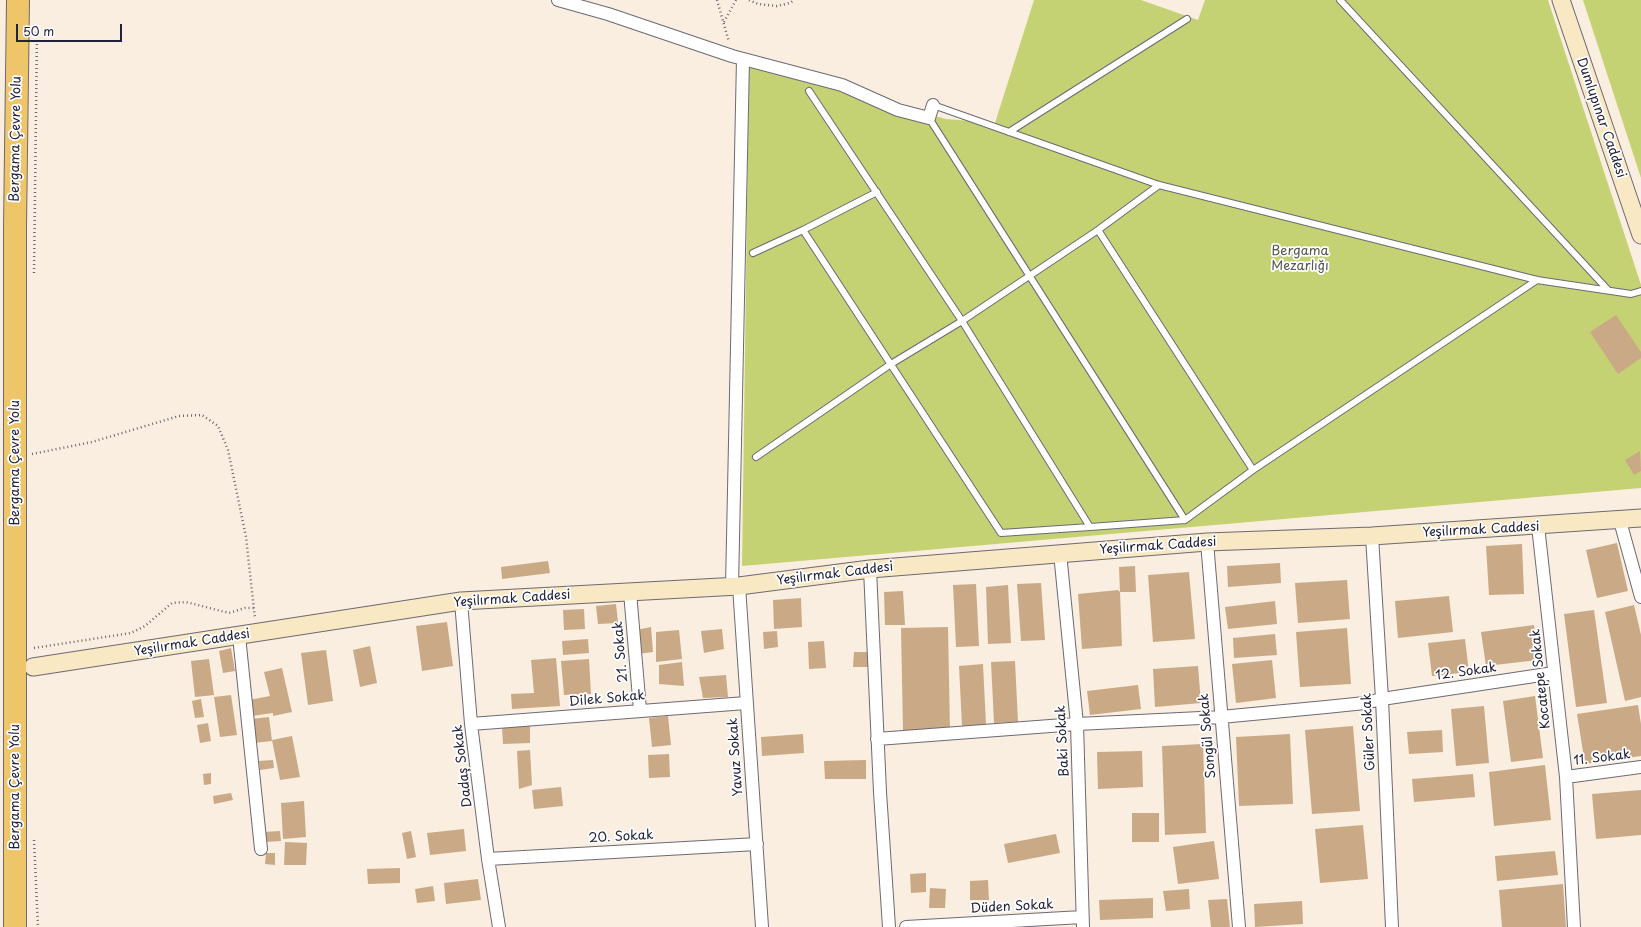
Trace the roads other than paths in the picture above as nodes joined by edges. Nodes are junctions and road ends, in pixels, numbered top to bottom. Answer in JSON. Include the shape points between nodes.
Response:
{"nodes":[{"id":1,"x":18,"y":0,"type":"edge"},
{"id":2,"x":558,"y":0,"type":"edge"},
{"id":3,"x":1340,"y":0,"type":"edge"},
{"id":4,"x":1561,"y":0,"type":"edge"},
{"id":5,"x":1187,"y":19,"type":"dead end"},
{"id":6,"x":738,"y":57,"type":"junction"},
{"id":7,"x":809,"y":91,"type":"dead end"},
{"id":8,"x":933,"y":105,"type":"joint"},
{"id":9,"x":929,"y":118,"type":"junction"},
{"id":10,"x":1009,"y":132,"type":"junction"},
{"id":11,"x":1159,"y":185,"type":"junction"},
{"id":12,"x":876,"y":192,"type":"junction"},
{"id":13,"x":1637,"y":211,"type":"edge"},
{"id":14,"x":803,"y":230,"type":"junction"},
{"id":15,"x":1098,"y":230,"type":"junction"},
{"id":16,"x":1641,"y":235,"type":"edge"},
{"id":17,"x":752,"y":253,"type":"dead end"},
{"id":18,"x":1028,"y":276,"type":"junction"},
{"id":19,"x":1537,"y":280,"type":"junction"},
{"id":20,"x":1608,"y":290,"type":"junction"},
{"id":21,"x":1641,"y":291,"type":"edge"},
{"id":22,"x":962,"y":321,"type":"junction"},
{"id":23,"x":891,"y":364,"type":"junction"},
{"id":24,"x":756,"y":457,"type":"dead end"},
{"id":25,"x":1253,"y":470,"type":"junction"},
{"id":26,"x":1641,"y":518,"type":"edge"},
{"id":27,"x":1185,"y":520,"type":"junction"},
{"id":28,"x":1620,"y":521,"type":"junction"},
{"id":29,"x":1538,"y":526,"type":"junction"},
{"id":30,"x":1090,"y":527,"type":"junction"},
{"id":31,"x":1372,"y":536,"type":"junction"},
{"id":32,"x":1208,"y":542,"type":"junction"},
{"id":33,"x":1060,"y":554,"type":"junction"},
{"id":34,"x":870,"y":569,"type":"junction"},
{"id":35,"x":735,"y":586,"type":"junction"},
{"id":36,"x":630,"y":592,"type":"junction"},
{"id":37,"x":1641,"y":597,"type":"edge"},
{"id":38,"x":461,"y":601,"type":"junction"},
{"id":39,"x":239,"y":636,"type":"junction"},
{"id":40,"x":34,"y":667,"type":"dead end"},
{"id":41,"x":1554,"y":673,"type":"junction"},
{"id":42,"x":1382,"y":699,"type":"junction"},
{"id":43,"x":746,"y":703,"type":"junction"},
{"id":44,"x":640,"y":710,"type":"junction"},
{"id":45,"x":1221,"y":717,"type":"junction"},
{"id":46,"x":472,"y":724,"type":"junction"},
{"id":47,"x":1077,"y":724,"type":"junction"},
{"id":48,"x":877,"y":739,"type":"junction"},
{"id":49,"x":1641,"y":767,"type":"edge"},
{"id":50,"x":1566,"y":776,"type":"junction"},
{"id":51,"x":757,"y":844,"type":"junction"},
{"id":52,"x":261,"y":849,"type":"dead end"},
{"id":53,"x":488,"y":859,"type":"junction"},
{"id":54,"x":1082,"y":922,"type":"edge"},
{"id":55,"x":944,"y":926,"type":"edge"},
{"id":56,"x":15,"y":927,"type":"edge"},
{"id":57,"x":499,"y":927,"type":"edge"},
{"id":58,"x":762,"y":927,"type":"edge"},
{"id":59,"x":889,"y":927,"type":"edge"},
{"id":60,"x":906,"y":927,"type":"edge"},
{"id":61,"x":1239,"y":927,"type":"edge"},
{"id":62,"x":1392,"y":927,"type":"edge"},
{"id":63,"x":1574,"y":927,"type":"edge"}],
"edges":[{"from":1,"to":56,"type":"highway","name":"Bergama Çevre Yolu","via":[[15,227]]},
{"from":2,"to":6,"type":"street"},
{"from":3,"to":20,"type":"lane"},
{"from":4,"to":13,"type":"street","name":"Dumlupınar Caddesi"},
{"from":5,"to":10,"type":"lane"},
{"from":6,"to":9,"type":"street","via":[[842,86],[898,110]]},
{"from":6,"to":35,"type":"street","name":"Yavuz Sokak"},
{"from":7,"to":12,"type":"lane"},
{"from":8,"to":9,"type":"street"},
{"from":8,"to":10,"type":"lane"},
{"from":9,"to":18,"type":"lane"},
{"from":10,"to":11,"type":"lane"},
{"from":11,"to":15,"type":"lane"},
{"from":11,"to":19,"type":"lane"},
{"from":12,"to":14,"type":"lane"},
{"from":12,"to":22,"type":"lane"},
{"from":13,"to":16,"type":"street","name":"Dumlupınar Caddesi"},
{"from":14,"to":17,"type":"lane"},
{"from":14,"to":23,"type":"lane"},
{"from":15,"to":18,"type":"lane"},
{"from":15,"to":25,"type":"lane"},
{"from":18,"to":22,"type":"lane"},
{"from":18,"to":27,"type":"lane"},
{"from":19,"to":20,"type":"lane"},
{"from":19,"to":25,"type":"lane"},
{"from":20,"to":21,"type":"lane","via":[[1631,294]]},
{"from":22,"to":23,"type":"lane"},
{"from":22,"to":30,"type":"lane"},
{"from":23,"to":24,"type":"lane"},
{"from":23,"to":30,"type":"lane","via":[[1001,533]]},
{"from":25,"to":27,"type":"lane"},
{"from":26,"to":28,"type":"street","name":"Yeşilırmak Caddesi"},
{"from":27,"to":30,"type":"lane"},
{"from":28,"to":29,"type":"street","name":"Yeşilırmak Caddesi"},
{"from":28,"to":37,"type":"street"},
{"from":29,"to":31,"type":"street","name":"Yeşilırmak Caddesi"},
{"from":29,"to":41,"type":"street","name":"Kocatepe Sokak"},
{"from":31,"to":32,"type":"street","name":"Yeşilırmak Caddesi"},
{"from":31,"to":42,"type":"street","name":"Güler Sokak"},
{"from":32,"to":33,"type":"street","name":"Yeşilırmak Caddesi"},
{"from":32,"to":45,"type":"street","name":"Songül Sokak"},
{"from":33,"to":34,"type":"street","name":"Yeşilırmak Caddesi"},
{"from":33,"to":47,"type":"street","name":"Baki Sokak"},
{"from":34,"to":35,"type":"street","name":"Yeşilırmak Caddesi"},
{"from":34,"to":48,"type":"street"},
{"from":35,"to":36,"type":"street","name":"Yeşilırmak Caddesi"},
{"from":35,"to":43,"type":"street","name":"Yavuz Sokak"},
{"from":36,"to":38,"type":"street","name":"Yeşilırmak Caddesi"},
{"from":36,"to":44,"type":"street","name":"21. Sokak"},
{"from":38,"to":39,"type":"street","name":"Yeşilırmak Caddesi"},
{"from":38,"to":46,"type":"street","name":"Dadaş Sokak"},
{"from":39,"to":40,"type":"street","name":"Yeşilırmak Caddesi"},
{"from":39,"to":52,"type":"street"},
{"from":41,"to":42,"type":"street","name":"12. Sokak"},
{"from":41,"to":50,"type":"street","name":"Kocatepe Sokak"},
{"from":42,"to":45,"type":"street","name":"12. Sokak","via":[[1365,703]]},
{"from":42,"to":62,"type":"street","name":"Güler Sokak"},
{"from":43,"to":44,"type":"street","name":"Dilek Sokak"},
{"from":43,"to":51,"type":"street","name":"Yavuz Sokak"},
{"from":44,"to":46,"type":"street","name":"Dilek Sokak"},
{"from":45,"to":47,"type":"street","name":"12. Sokak"},
{"from":45,"to":61,"type":"street","name":"Songül Sokak"},
{"from":46,"to":53,"type":"street","name":"Dadaş Sokak"},
{"from":47,"to":48,"type":"street","name":"12. Sokak"},
{"from":47,"to":54,"type":"street","name":"Baki Sokak"},
{"from":48,"to":59,"type":"street"},
{"from":49,"to":50,"type":"street","name":"11. Sokak"},
{"from":50,"to":63,"type":"street","name":"Kocatepe Sokak"},
{"from":51,"to":53,"type":"street","name":"20. Sokak"},
{"from":51,"to":58,"type":"street","name":"Yavuz Sokak"},
{"from":53,"to":57,"type":"street","name":"Dadaş Sokak"},
{"from":54,"to":55,"type":"street","name":"Düden Sokak"},
{"from":55,"to":60,"type":"street"}]}
